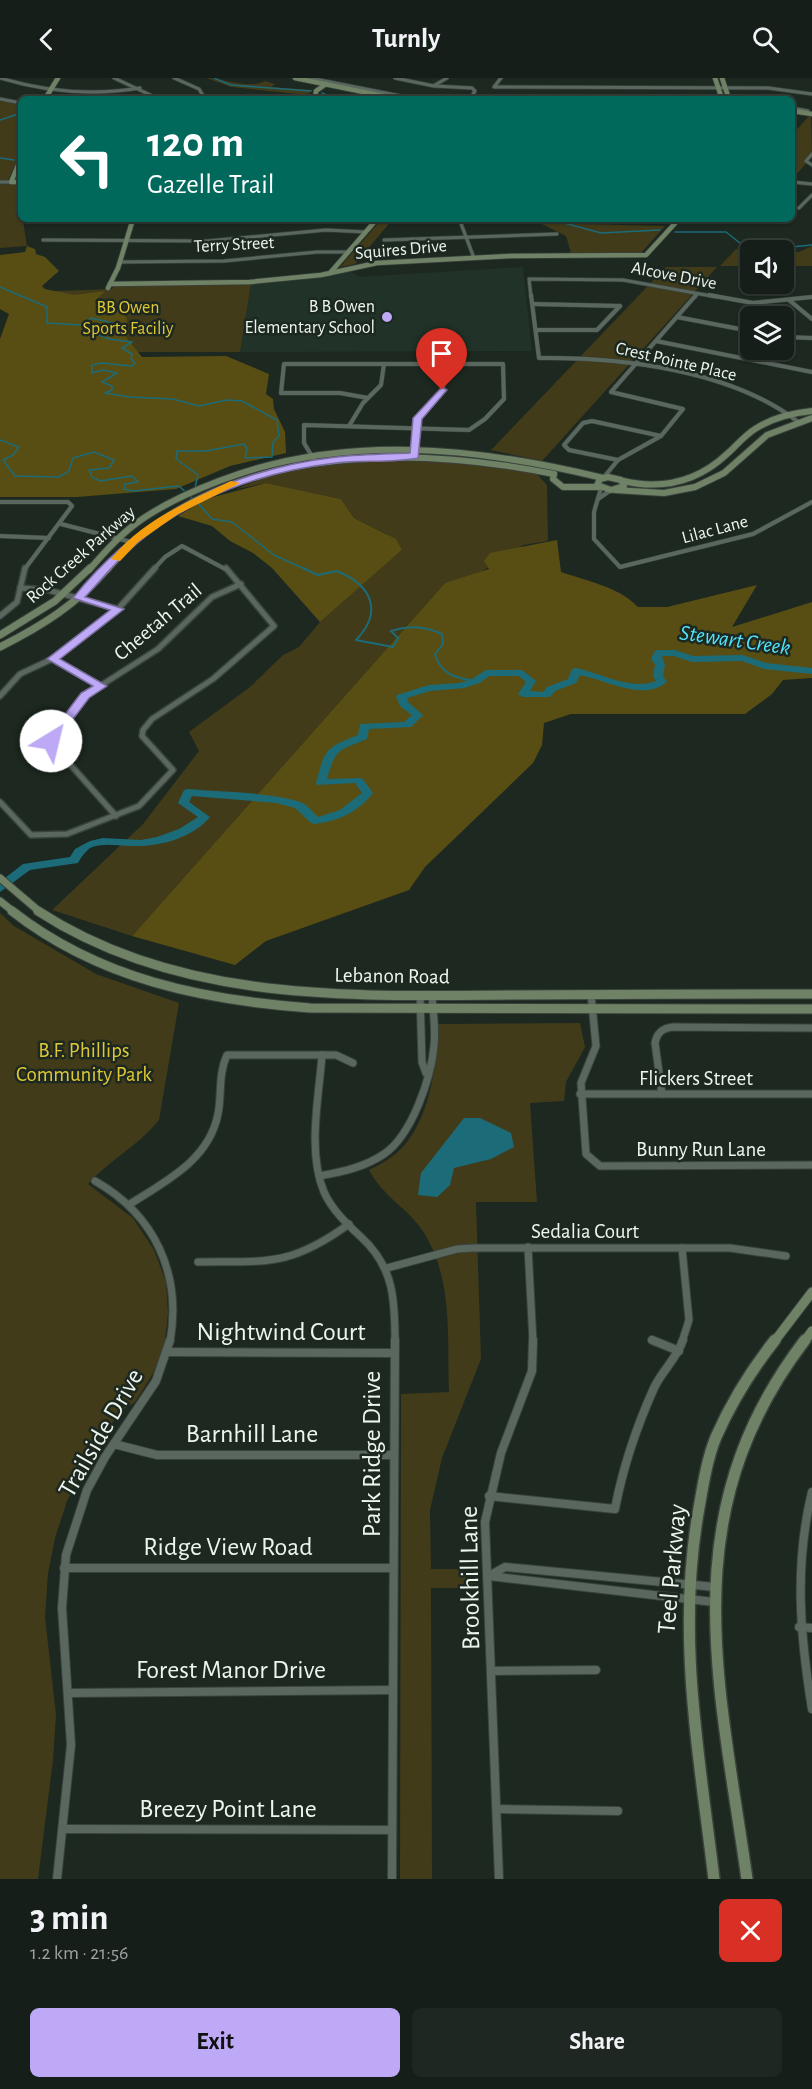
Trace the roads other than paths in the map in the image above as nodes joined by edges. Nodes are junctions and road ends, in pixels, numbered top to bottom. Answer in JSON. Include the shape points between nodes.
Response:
{"nodes":[{"id":1,"x":0,"y":78,"type":"edge"},
{"id":2,"x":58,"y":78,"type":"edge"},
{"id":3,"x":114,"y":78,"type":"edge"},
{"id":4,"x":174,"y":78,"type":"edge"},
{"id":5,"x":295,"y":78,"type":"edge"},
{"id":6,"x":310,"y":78,"type":"edge"},
{"id":7,"x":395,"y":78,"type":"edge"},
{"id":8,"x":447,"y":78,"type":"edge"},
{"id":9,"x":715,"y":78,"type":"edge"},
{"id":10,"x":722,"y":78,"type":"edge"},
{"id":11,"x":500,"y":79,"type":"edge"},
{"id":12,"x":326,"y":84,"type":"junction"},
{"id":13,"x":434,"y":86,"type":"junction"},
{"id":14,"x":140,"y":88,"type":"junction"},
{"id":15,"x":718,"y":88,"type":"junction"},
{"id":16,"x":725,"y":88,"type":"junction"},
{"id":17,"x":53,"y":90,"type":"junction"},
{"id":18,"x":812,"y":94,"type":"edge"},
{"id":19,"x":48,"y":96,"type":"edge"},
{"id":20,"x":154,"y":96,"type":"edge"},
{"id":21,"x":203,"y":96,"type":"edge"},
{"id":22,"x":315,"y":96,"type":"edge"},
{"id":23,"x":384,"y":96,"type":"edge"},
{"id":24,"x":401,"y":96,"type":"edge"},
{"id":25,"x":471,"y":96,"type":"edge"},
{"id":26,"x":721,"y":96,"type":"edge"},
{"id":27,"x":728,"y":96,"type":"edge"},
{"id":28,"x":0,"y":99,"type":"edge"},
{"id":29,"x":18,"y":102,"type":"edge"},
{"id":30,"x":811,"y":155,"type":"edge"},
{"id":31,"x":812,"y":165,"type":"edge"},
{"id":32,"x":18,"y":166,"type":"edge"},
{"id":33,"x":0,"y":182,"type":"edge"},
{"id":34,"x":11,"y":182,"type":"junction"},
{"id":35,"x":18,"y":182,"type":"edge"},
{"id":36,"x":795,"y":182,"type":"edge"},
{"id":37,"x":812,"y":184,"type":"edge"},
{"id":38,"x":812,"y":195,"type":"edge"},
{"id":39,"x":799,"y":208,"type":"dead end"},
{"id":40,"x":132,"y":222,"type":"edge"},
{"id":41,"x":374,"y":222,"type":"edge"},
{"id":42,"x":458,"y":222,"type":"edge"},
{"id":43,"x":676,"y":222,"type":"edge"},
{"id":44,"x":366,"y":232,"type":"junction"},
{"id":45,"x":557,"y":234,"type":"dead end"},
{"id":46,"x":466,"y":236,"type":"junction"},
{"id":47,"x":43,"y":240,"type":"dead end"},
{"id":48,"x":384,"y":240,"type":"dead end"},
{"id":49,"x":127,"y":241,"type":"junction"},
{"id":50,"x":348,"y":252,"type":"junction"},
{"id":51,"x":474,"y":258,"type":"junction"},
{"id":52,"x":120,"y":262,"type":"junction"},
{"id":53,"x":330,"y":273,"type":"junction"},
{"id":54,"x":697,"y":294,"type":"junction"},
{"id":55,"x":812,"y":297,"type":"edge"},
{"id":56,"x":789,"y":300,"type":"junction"},
{"id":57,"x":532,"y":304,"type":"junction"},
{"id":58,"x":677,"y":316,"type":"junction"},
{"id":59,"x":812,"y":320,"type":"edge"},
{"id":60,"x":740,"y":329,"type":"edge"},
{"id":61,"x":536,"y":330,"type":"junction"},
{"id":62,"x":794,"y":337,"type":"edge"},
{"id":63,"x":812,"y":338,"type":"edge"},
{"id":64,"x":656,"y":341,"type":"junction"},
{"id":65,"x":384,"y":364,"type":"junction"},
{"id":66,"x":443,"y":364,"type":"junction"},
{"id":67,"x":634,"y":366,"type":"junction"},
{"id":68,"x":812,"y":372,"type":"edge"},
{"id":69,"x":368,"y":398,"type":"junction"},
{"id":70,"x":812,"y":411,"type":"edge"},
{"id":71,"x":790,"y":414,"type":"junction"},
{"id":72,"x":812,"y":418,"type":"edge"},
{"id":73,"x":797,"y":422,"type":"junction"},
{"id":74,"x":349,"y":426,"type":"junction"},
{"id":75,"x":416,"y":430,"type":"junction"},
{"id":76,"x":661,"y":435,"type":"junction"},
{"id":77,"x":415,"y":452,"type":"junction"},
{"id":78,"x":313,"y":456,"type":"junction"},
{"id":79,"x":618,"y":460,"type":"junction"},
{"id":80,"x":536,"y":462,"type":"junction"},
{"id":81,"x":316,"y":463,"type":"junction"},
{"id":82,"x":612,"y":467,"type":"junction"},
{"id":83,"x":530,"y":468,"type":"junction"},
{"id":84,"x":563,"y":469,"type":"junction"},
{"id":85,"x":555,"y":474,"type":"junction"},
{"id":86,"x":603,"y":478,"type":"junction"},
{"id":87,"x":621,"y":480,"type":"junction"},
{"id":88,"x":600,"y":488,"type":"junction"},
{"id":89,"x":221,"y":489,"type":"joint"},
{"id":90,"x":613,"y":490,"type":"junction"},
{"id":91,"x":598,"y":499,"type":"junction"},
{"id":92,"x":0,"y":502,"type":"edge"},
{"id":93,"x":812,"y":502,"type":"edge"},
{"id":94,"x":61,"y":524,"type":"junction"},
{"id":95,"x":0,"y":536,"type":"edge"},
{"id":96,"x":49,"y":538,"type":"junction"},
{"id":97,"x":119,"y":539,"type":"junction"},
{"id":98,"x":131,"y":542,"type":"junction"},
{"id":99,"x":241,"y":585,"type":"junction"},
{"id":100,"x":20,"y":588,"type":"junction"},
{"id":101,"x":64,"y":594,"type":"junction"},
{"id":102,"x":78,"y":598,"type":"junction"},
{"id":103,"x":118,"y":609,"type":"junction"},
{"id":104,"x":0,"y":616,"type":"edge"},
{"id":105,"x":0,"y":635,"type":"edge"},
{"id":106,"x":0,"y":647,"type":"edge"},
{"id":107,"x":52,"y":659,"type":"junction"},
{"id":108,"x":101,"y":686,"type":"junction"},
{"id":109,"x":0,"y":696,"type":"edge"},
{"id":110,"x":0,"y":802,"type":"edge"},
{"id":111,"x":116,"y":816,"type":"junction"},
{"id":112,"x":0,"y":879,"type":"edge"},
{"id":113,"x":0,"y":901,"type":"edge"},
{"id":114,"x":282,"y":991,"type":"junction"},
{"id":115,"x":591,"y":994,"type":"junction"},
{"id":116,"x":720,"y":994,"type":"junction"},
{"id":117,"x":733,"y":994,"type":"junction"},
{"id":118,"x":812,"y":994,"type":"edge"},
{"id":119,"x":420,"y":995,"type":"junction"},
{"id":120,"x":432,"y":995,"type":"junction"},
{"id":121,"x":276,"y":1006,"type":"junction"},
{"id":122,"x":420,"y":1009,"type":"junction"},
{"id":123,"x":433,"y":1009,"type":"junction"},
{"id":124,"x":593,"y":1009,"type":"junction"},
{"id":125,"x":726,"y":1009,"type":"junction"},
{"id":126,"x":812,"y":1010,"type":"edge"},
{"id":127,"x":812,"y":1028,"type":"edge"},
{"id":128,"x":322,"y":1055,"type":"junction"},
{"id":129,"x":353,"y":1063,"type":"dead end"},
{"id":130,"x":426,"y":1074,"type":"junction"},
{"id":131,"x":580,"y":1094,"type":"junction"},
{"id":132,"x":662,"y":1094,"type":"junction"},
{"id":133,"x":812,"y":1094,"type":"edge"},
{"id":134,"x":812,"y":1166,"type":"edge"},
{"id":135,"x":319,"y":1176,"type":"junction"},
{"id":136,"x":95,"y":1181,"type":"dead end"},
{"id":137,"x":130,"y":1204,"type":"junction"},
{"id":138,"x":349,"y":1224,"type":"junction"},
{"id":139,"x":528,"y":1247,"type":"junction"},
{"id":140,"x":682,"y":1248,"type":"junction"},
{"id":141,"x":786,"y":1256,"type":"dead end"},
{"id":142,"x":198,"y":1262,"type":"dead end"},
{"id":143,"x":387,"y":1268,"type":"junction"},
{"id":144,"x":812,"y":1292,"type":"edge"},
{"id":145,"x":812,"y":1331,"type":"edge"},
{"id":146,"x":652,"y":1340,"type":"dead end"},
{"id":147,"x":679,"y":1351,"type":"junction"},
{"id":148,"x":168,"y":1352,"type":"junction"},
{"id":149,"x":394,"y":1353,"type":"junction"},
{"id":150,"x":114,"y":1444,"type":"junction"},
{"id":151,"x":393,"y":1455,"type":"junction"},
{"id":152,"x":812,"y":1492,"type":"edge"},
{"id":153,"x":489,"y":1496,"type":"junction"},
{"id":154,"x":64,"y":1568,"type":"junction"},
{"id":155,"x":393,"y":1568,"type":"junction"},
{"id":156,"x":489,"y":1576,"type":"junction"},
{"id":157,"x":688,"y":1584,"type":"junction"},
{"id":158,"x":715,"y":1587,"type":"junction"},
{"id":159,"x":688,"y":1599,"type":"junction"},
{"id":160,"x":714,"y":1602,"type":"junction"},
{"id":161,"x":799,"y":1627,"type":"junction"},
{"id":162,"x":812,"y":1628,"type":"edge"},
{"id":163,"x":596,"y":1670,"type":"dead end"},
{"id":164,"x":492,"y":1671,"type":"junction"},
{"id":165,"x":392,"y":1690,"type":"junction"},
{"id":166,"x":70,"y":1693,"type":"junction"},
{"id":167,"x":812,"y":1709,"type":"edge"},
{"id":168,"x":498,"y":1809,"type":"junction"},
{"id":169,"x":618,"y":1811,"type":"dead end"},
{"id":170,"x":63,"y":1829,"type":"junction"},
{"id":171,"x":392,"y":1830,"type":"junction"},
{"id":172,"x":57,"y":1879,"type":"edge"},
{"id":173,"x":392,"y":1879,"type":"edge"},
{"id":174,"x":499,"y":1879,"type":"edge"},
{"id":175,"x":714,"y":1879,"type":"edge"},
{"id":176,"x":747,"y":1879,"type":"edge"}],
"edges":[{"from":1,"to":17,"type":"street"},
{"from":2,"to":17,"type":"street"},
{"from":3,"to":14,"type":"street"},
{"from":4,"to":21,"type":"street","via":[[199,89]]},
{"from":5,"to":12,"type":"street"},
{"from":6,"to":24,"type":"street"},
{"from":7,"to":13,"type":"street"},
{"from":8,"to":13,"type":"street"},
{"from":9,"to":15,"type":"street"},
{"from":10,"to":16,"type":"street"},
{"from":11,"to":15,"type":"street","via":[[494,87]]},
{"from":12,"to":22,"type":"street"},
{"from":12,"to":23,"type":"street"},
{"from":13,"to":25,"type":"street","via":[[474,89]]},
{"from":14,"to":17,"type":"street"},
{"from":14,"to":20,"type":"street"},
{"from":15,"to":16,"type":"street"},
{"from":15,"to":26,"type":"street"},
{"from":16,"to":18,"type":"street"},
{"from":16,"to":27,"type":"street"},
{"from":17,"to":19,"type":"street"},
{"from":28,"to":29,"type":"street"},
{"from":30,"to":31,"type":"street","via":[[806,161]]},
{"from":32,"to":34,"type":"street"},
{"from":33,"to":34,"type":"street"},
{"from":34,"to":35,"type":"street"},
{"from":36,"to":37,"type":"street"},
{"from":38,"to":39,"type":"street"},
{"from":40,"to":49,"type":"street"},
{"from":41,"to":44,"type":"street"},
{"from":42,"to":46,"type":"street"},
{"from":43,"to":51,"type":"street","name":"Squires Drive","via":[[646,255]]},
{"from":44,"to":49,"type":"street","via":[[326,230],[219,240]]},
{"from":44,"to":50,"type":"street"},
{"from":45,"to":46,"type":"street"},
{"from":46,"to":48,"type":"street"},
{"from":46,"to":51,"type":"street"},
{"from":47,"to":49,"type":"street"},
{"from":49,"to":52,"type":"street"},
{"from":50,"to":52,"type":"street","name":"Terry Street","via":[[224,261]]},
{"from":50,"to":53,"type":"street"},
{"from":51,"to":53,"type":"street","name":"Squires Drive","via":[[377,263]]},
{"from":52,"to":53,"type":"street","name":"Squires Drive","via":[[109,286],[225,284]]},
{"from":54,"to":56,"type":"street","name":"Alcove Drive","via":[[753,303]]},
{"from":54,"to":57,"type":"street","name":"Alcove Drive","via":[[623,280],[530,279]]},
{"from":54,"to":58,"type":"street"},
{"from":55,"to":56,"type":"street","name":"Alcove Drive"},
{"from":56,"to":59,"type":"street"},
{"from":57,"to":61,"type":"street"},
{"from":57,"to":61,"type":"street","via":[[620,306],[597,330]]},
{"from":58,"to":60,"type":"street"},
{"from":58,"to":64,"type":"street"},
{"from":61,"to":67,"type":"street","name":"Crest Pointe Place","via":[[539,358],[586,357]]},
{"from":62,"to":63,"type":"street"},
{"from":64,"to":67,"type":"street"},
{"from":64,"to":68,"type":"street"},
{"from":65,"to":66,"type":"street"},
{"from":65,"to":69,"type":"street","via":[[382,383]]},
{"from":65,"to":69,"type":"street","via":[[284,364],[281,393],[340,393]]},
{"from":66,"to":75,"type":"street","via":[[443,389],[419,416]]},
{"from":66,"to":75,"type":"street","via":[[503,364],[503,399],[469,430]]},
{"from":67,"to":71,"type":"street","name":"Crest Pointe Place","via":[[732,387]]},
{"from":67,"to":76,"type":"street","via":[[611,392],[683,409]]},
{"from":69,"to":74,"type":"street"},
{"from":70,"to":71,"type":"street","name":"Rock Creek Parkway"},
{"from":71,"to":73,"type":"street","name":"Crest Pointe Place"},
{"from":71,"to":87,"type":"street","name":"Rock Creek Parkway","via":[[749,433],[718,462],[683,482],[658,487]]},
{"from":72,"to":73,"type":"street"},
{"from":73,"to":90,"type":"street","via":[[763,437],[736,464],[695,488],[666,495]]},
{"from":74,"to":75,"type":"street"},
{"from":74,"to":78,"type":"street","via":[[304,424],[304,442]]},
{"from":75,"to":77,"type":"street"},
{"from":76,"to":79,"type":"street"},
{"from":76,"to":79,"type":"street","via":[[592,421],[583,423],[564,448]]},
{"from":77,"to":78,"type":"street","name":"Rock Creek Parkway","via":[[355,450]]},
{"from":77,"to":80,"type":"street","name":"Rock Creek Parkway","via":[[463,451]]},
{"from":77,"to":81,"type":"street","name":"Rock Creek Parkway"},
{"from":77,"to":83,"type":"street","name":"Rock Creek Parkway"},
{"from":78,"to":81,"type":"street"},
{"from":78,"to":97,"type":"street","name":"Rock Creek Parkway","via":[[216,481],[165,505]]},
{"from":79,"to":82,"type":"street"},
{"from":80,"to":83,"type":"street"},
{"from":80,"to":84,"type":"street","name":"Rock Creek Parkway"},
{"from":81,"to":89,"type":"street","name":"Rock Creek Parkway"},
{"from":82,"to":86,"type":"street"},
{"from":82,"to":87,"type":"street"},
{"from":83,"to":85,"type":"street","name":"Rock Creek Parkway"},
{"from":84,"to":85,"type":"street"},
{"from":84,"to":86,"type":"street","name":"Rock Creek Parkway"},
{"from":85,"to":88,"type":"street","name":"Rock Creek Parkway","via":[[553,478],[563,487]]},
{"from":86,"to":87,"type":"street","name":"Rock Creek Parkway"},
{"from":86,"to":88,"type":"street","via":[[597,483]]},
{"from":87,"to":90,"type":"street","via":[[623,488]]},
{"from":88,"to":90,"type":"street"},
{"from":88,"to":91,"type":"street"},
{"from":89,"to":98,"type":"street","name":"Rock Creek Parkway","via":[[174,512]]},
{"from":90,"to":91,"type":"street"},
{"from":91,"to":93,"type":"street","name":"Lilac Lane","via":[[594,539],[620,567],[743,538]]},
{"from":92,"to":94,"type":"street","via":[[70,503],[71,510]]},
{"from":94,"to":96,"type":"street"},
{"from":94,"to":97,"type":"street"},
{"from":95,"to":96,"type":"street"},
{"from":96,"to":100,"type":"street","via":[[25,567]]},
{"from":97,"to":98,"type":"street"},
{"from":97,"to":101,"type":"street","name":"Rock Creek Parkway"},
{"from":98,"to":102,"type":"street","name":"Rock Creek Parkway"},
{"from":99,"to":103,"type":"street","via":[[220,564],[182,546],[165,557]]},
{"from":99,"to":108,"type":"street","name":"Cheetah Trail","via":[[208,599],[170,639]]},
{"from":99,"to":111,"type":"street","via":[[274,626],[205,685],[152,719],[142,733],[173,769],[144,802]]},
{"from":100,"to":101,"type":"street"},
{"from":100,"to":104,"type":"street","via":[[17,602]]},
{"from":101,"to":102,"type":"street"},
{"from":101,"to":105,"type":"street","name":"Rock Creek Parkway","via":[[29,620]]},
{"from":102,"to":103,"type":"street"},
{"from":102,"to":106,"type":"street","name":"Rock Creek Parkway","via":[[51,619]]},
{"from":103,"to":107,"type":"street"},
{"from":107,"to":108,"type":"street"},
{"from":107,"to":109,"type":"street","via":[[20,674]]},
{"from":108,"to":111,"type":"street","name":"Cheetah Trail","via":[[85,696],[51,741]]},
{"from":110,"to":111,"type":"street","via":[[31,835],[73,833]]},
{"from":112,"to":114,"type":"street","name":"Lebanon Road","via":[[44,915],[106,948],[193,977]]},
{"from":113,"to":121,"type":"street","name":"Lebanon Road","via":[[91,963],[154,985]]},
{"from":114,"to":119,"type":"street","name":"Lebanon Road"},
{"from":114,"to":121,"type":"street"},
{"from":115,"to":116,"type":"street","name":"Lebanon Road"},
{"from":115,"to":120,"type":"street","name":"Lebanon Road"},
{"from":115,"to":124,"type":"street"},
{"from":116,"to":117,"type":"street","name":"Lebanon Road"},
{"from":116,"to":125,"type":"street"},
{"from":117,"to":118,"type":"street","name":"Lebanon Road"},
{"from":117,"to":125,"type":"street"},
{"from":119,"to":120,"type":"street","name":"Lebanon Road"},
{"from":119,"to":122,"type":"street"},
{"from":120,"to":123,"type":"street"},
{"from":121,"to":122,"type":"street","name":"Lebanon Road"},
{"from":122,"to":123,"type":"street","name":"Lebanon Road"},
{"from":122,"to":130,"type":"street"},
{"from":123,"to":124,"type":"street","name":"Lebanon Road"},
{"from":123,"to":130,"type":"street","via":[[434,1044]]},
{"from":124,"to":125,"type":"street","name":"Lebanon Road"},
{"from":124,"to":131,"type":"street","via":[[596,1046],[583,1072]]},
{"from":125,"to":126,"type":"street","name":"Lebanon Road"},
{"from":127,"to":132,"type":"street","via":[[673,1027],[658,1032],[655,1042]]},
{"from":128,"to":129,"type":"street","via":[[346,1058]]},
{"from":128,"to":135,"type":"street","name":"Park Ridge Drive"},
{"from":128,"to":137,"type":"street","via":[[227,1055],[221,1066],[215,1130],[208,1143],[186,1168]]},
{"from":130,"to":135,"type":"street","via":[[412,1123],[397,1144],[359,1167]]},
{"from":131,"to":132,"type":"street","name":"Flickers Street"},
{"from":131,"to":134,"type":"street","name":"Bunny Run Lane","via":[[586,1154],[600,1166]]},
{"from":132,"to":133,"type":"street","name":"Flickers Street"},
{"from":135,"to":138,"type":"street","name":"Park Ridge Drive","via":[[330,1204]]},
{"from":136,"to":137,"type":"street","name":"Trailside Drive"},
{"from":137,"to":148,"type":"street","name":"Trailside Drive","via":[[150,1229],[169,1268],[174,1311]]},
{"from":138,"to":142,"type":"street","via":[[313,1249],[290,1257]]},
{"from":138,"to":143,"type":"street","name":"Park Ridge Drive","via":[[369,1242]]},
{"from":139,"to":140,"type":"street","name":"Sedalia Court"},
{"from":139,"to":143,"type":"street","name":"Sedalia Court","via":[[458,1249]]},
{"from":139,"to":153,"type":"street","name":"Brookhill Lane","via":[[532,1371]]},
{"from":140,"to":141,"type":"street","name":"Sedalia Court","via":[[730,1248]]},
{"from":140,"to":147,"type":"street","via":[[689,1320]]},
{"from":143,"to":149,"type":"street","name":"Park Ridge Drive","via":[[395,1300]]},
{"from":144,"to":157,"type":"street","name":"Teel Parkway","via":[[755,1366],[716,1438],[703,1484]]},
{"from":145,"to":158,"type":"street","name":"Teel Parkway","via":[[757,1413],[742,1449],[727,1499]]},
{"from":146,"to":147,"type":"street"},
{"from":147,"to":153,"type":"street","via":[[655,1386],[623,1466],[615,1509]]},
{"from":148,"to":149,"type":"street","name":"Nightwind Court"},
{"from":148,"to":150,"type":"street","name":"Trailside Drive","via":[[154,1386]]},
{"from":149,"to":151,"type":"street","name":"Park Ridge Drive"},
{"from":150,"to":151,"type":"street","name":"Barnhill Lane","via":[[157,1455]]},
{"from":150,"to":154,"type":"street","name":"Trailside Drive","via":[[79,1509]]},
{"from":151,"to":155,"type":"street","name":"Park Ridge Drive"},
{"from":152,"to":161,"type":"street","via":[[798,1569]]},
{"from":153,"to":156,"type":"street","name":"Brookhill Lane","via":[[485,1522]]},
{"from":154,"to":155,"type":"street","name":"Ridge View Road"},
{"from":154,"to":166,"type":"street","name":"Trailside Drive","via":[[61,1618]]},
{"from":155,"to":165,"type":"street","name":"Park Ridge Drive"},
{"from":156,"to":157,"type":"street","via":[[505,1567]]},
{"from":156,"to":159,"type":"street"},
{"from":156,"to":164,"type":"street","name":"Brookhill Lane"},
{"from":157,"to":158,"type":"street"},
{"from":157,"to":159,"type":"street","name":"Teel Parkway"},
{"from":158,"to":160,"type":"street","name":"Teel Parkway"},
{"from":159,"to":160,"type":"street"},
{"from":159,"to":175,"type":"street","name":"Teel Parkway","via":[[688,1657]]},
{"from":160,"to":176,"type":"street","name":"Teel Parkway","via":[[719,1680]]},
{"from":161,"to":162,"type":"street"},
{"from":161,"to":167,"type":"street"},
{"from":163,"to":164,"type":"street"},
{"from":164,"to":168,"type":"street","name":"Brookhill Lane"},
{"from":165,"to":166,"type":"street","name":"Forest Manor Drive"},
{"from":165,"to":171,"type":"street","name":"Park Ridge Drive"},
{"from":166,"to":170,"type":"street","name":"Trailside Drive","via":[[71,1755]]},
{"from":168,"to":169,"type":"street"},
{"from":168,"to":174,"type":"street","name":"Brookhill Lane"},
{"from":170,"to":171,"type":"street","name":"Breezy Point Lane"},
{"from":170,"to":172,"type":"street","name":"Trailside Drive"},
{"from":171,"to":173,"type":"street","name":"Park Ridge Drive"}]}
